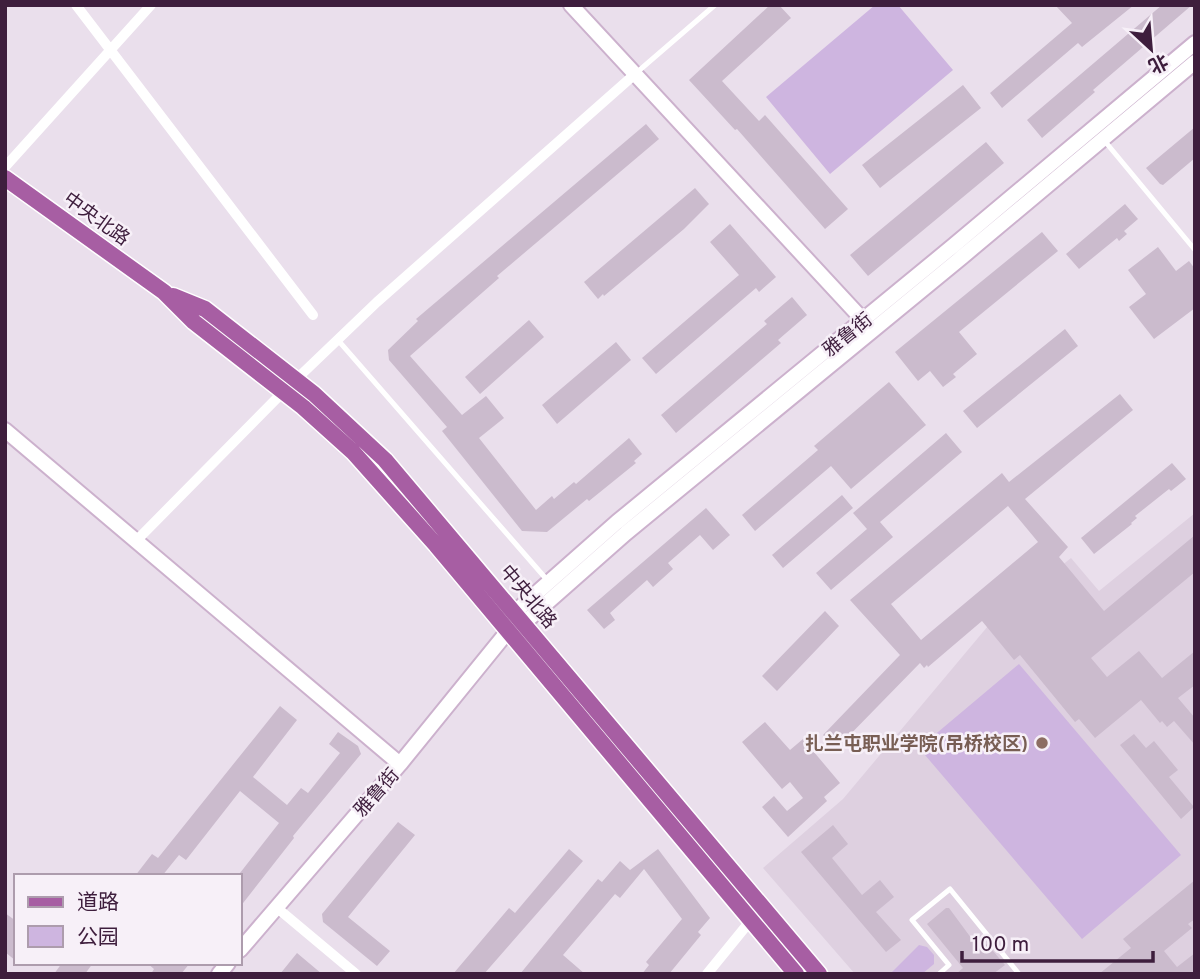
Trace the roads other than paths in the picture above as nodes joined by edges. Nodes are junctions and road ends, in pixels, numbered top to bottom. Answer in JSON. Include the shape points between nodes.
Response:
{"nodes":[{"id":1,"x":76,"y":5,"type":"edge"},
{"id":2,"x":151,"y":5,"type":"edge"},
{"id":3,"x":571,"y":5,"type":"edge"},
{"id":4,"x":715,"y":5,"type":"edge"},
{"id":5,"x":1195,"y":43,"type":"edge"},
{"id":6,"x":111,"y":51,"type":"junction"},
{"id":7,"x":1195,"y":62,"type":"edge"},
{"id":8,"x":635,"y":74,"type":"junction"},
{"id":9,"x":1103,"y":139,"type":"junction"},
{"id":10,"x":5,"y":167,"type":"edge"},
{"id":11,"x":5,"y":178,"type":"edge"},
{"id":12,"x":1195,"y":250,"type":"edge"},
{"id":13,"x":164,"y":292,"type":"junction"},
{"id":14,"x":313,"y":315,"type":"dead end"},
{"id":15,"x":863,"y":320,"type":"junction"},
{"id":16,"x":337,"y":339,"type":"junction"},
{"id":17,"x":296,"y":380,"type":"junction"},
{"id":18,"x":283,"y":392,"type":"junction"},
{"id":19,"x":5,"y":430,"type":"edge"},
{"id":20,"x":137,"y":540,"type":"junction"},
{"id":21,"x":548,"y":581,"type":"junction"},
{"id":22,"x":520,"y":618,"type":"junction"},
{"id":23,"x":508,"y":631,"type":"junction"},
{"id":24,"x":400,"y":764,"type":"junction"},
{"id":25,"x":275,"y":907,"type":"junction"},
{"id":26,"x":751,"y":920,"type":"junction"},
{"id":27,"x":242,"y":948,"type":"edge"},
{"id":28,"x":356,"y":974,"type":"edge"},
{"id":29,"x":707,"y":974,"type":"edge"},
{"id":30,"x":796,"y":974,"type":"edge"},
{"id":31,"x":819,"y":974,"type":"edge"},
{"id":32,"x":939,"y":974,"type":"edge"},
{"id":33,"x":1019,"y":974,"type":"edge"}],
"edges":[{"from":1,"to":6,"type":"street"},
{"from":2,"to":6,"type":"street"},
{"from":3,"to":8,"type":"main road"},
{"from":4,"to":8,"type":"lane"},
{"from":5,"to":15,"type":"main road","name":"雅鲁街"},
{"from":6,"to":10,"type":"street"},
{"from":6,"to":14,"type":"street"},
{"from":7,"to":9,"type":"main road","name":"雅鲁街"},
{"from":8,"to":15,"type":"main road"},
{"from":8,"to":16,"type":"street"},
{"from":9,"to":12,"type":"lane"},
{"from":9,"to":22,"type":"main road","name":"雅鲁街"},
{"from":11,"to":13,"type":"main road","name":"中央北路"},
{"from":13,"to":17,"type":"main road","name":"中央北路","via":[[205,309]]},
{"from":13,"to":18,"type":"main road","name":"中央北路","via":[[194,323]]},
{"from":15,"to":21,"type":"main road","name":"雅鲁街"},
{"from":16,"to":17,"type":"street"},
{"from":16,"to":21,"type":"lane"},
{"from":17,"to":18,"type":"street"},
{"from":17,"to":22,"type":"main road","name":"中央北路","via":[[385,460]]},
{"from":18,"to":20,"type":"street"},
{"from":18,"to":23,"type":"main road","name":"中央北路","via":[[372,472]]},
{"from":19,"to":20,"type":"main road"},
{"from":20,"to":24,"type":"main road"},
{"from":21,"to":22,"type":"main road","name":"雅鲁街"},
{"from":22,"to":23,"type":"main road","name":"雅鲁街"},
{"from":22,"to":31,"type":"main road","name":"中央北路"},
{"from":23,"to":24,"type":"main road","name":"雅鲁街"},
{"from":23,"to":26,"type":"main road","name":"中央北路"},
{"from":24,"to":25,"type":"main road","name":"雅鲁街"},
{"from":25,"to":27,"type":"main road","name":"雅鲁街"},
{"from":25,"to":28,"type":"street"},
{"from":26,"to":29,"type":"street"},
{"from":26,"to":30,"type":"main road","name":"中央北路"},
{"from":32,"to":33,"type":"lane","via":[[949,965],[912,920],[950,889]]}]}
